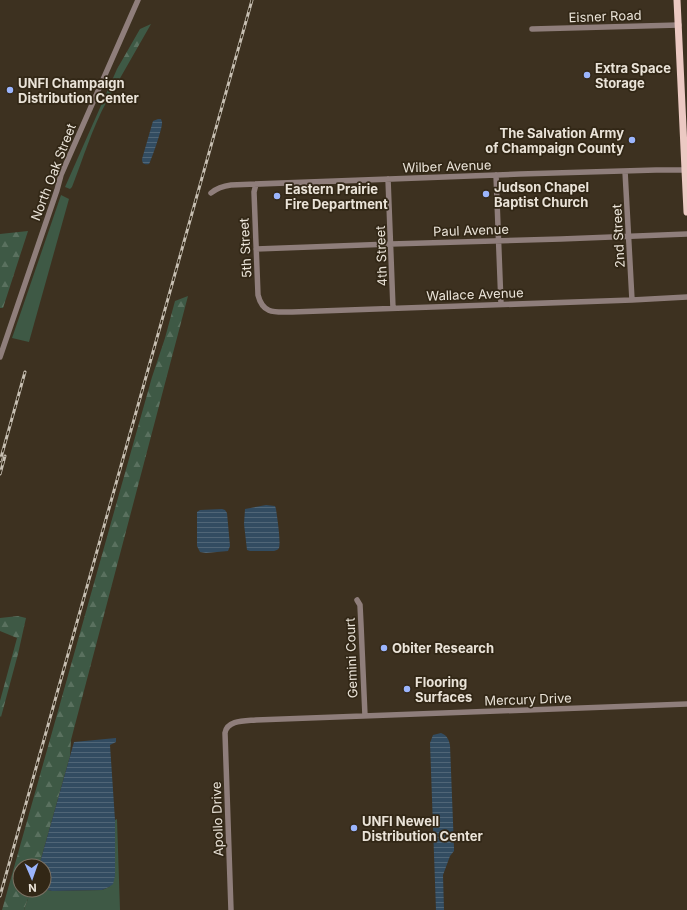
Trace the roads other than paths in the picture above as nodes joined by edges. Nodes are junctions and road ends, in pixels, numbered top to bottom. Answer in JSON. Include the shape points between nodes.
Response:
{"nodes":[{"id":1,"x":138,"y":0,"type":"edge"},
{"id":2,"x":677,"y":0,"type":"edge"},
{"id":3,"x":678,"y":25,"type":"junction"},
{"id":4,"x":532,"y":29,"type":"dead end"},
{"id":5,"x":684,"y":86,"type":"edge"},
{"id":6,"x":686,"y":169,"type":"edge"},
{"id":7,"x":625,"y":171,"type":"junction"},
{"id":8,"x":496,"y":175,"type":"junction"},
{"id":9,"x":388,"y":179,"type":"junction"},
{"id":10,"x":256,"y":184,"type":"junction"},
{"id":11,"x":211,"y":193,"type":"dead end"},
{"id":12,"x":687,"y":212,"type":"edge"},
{"id":13,"x":687,"y":234,"type":"edge"},
{"id":14,"x":629,"y":236,"type":"junction"},
{"id":15,"x":499,"y":240,"type":"junction"},
{"id":16,"x":391,"y":244,"type":"junction"},
{"id":17,"x":256,"y":249,"type":"junction"},
{"id":18,"x":687,"y":297,"type":"edge"},
{"id":19,"x":632,"y":300,"type":"junction"},
{"id":20,"x":501,"y":304,"type":"junction"},
{"id":21,"x":393,"y":308,"type":"junction"},
{"id":22,"x":265,"y":309,"type":"joint"},
{"id":23,"x":0,"y":354,"type":"edge"},
{"id":24,"x":357,"y":600,"type":"dead end"},
{"id":25,"x":687,"y":704,"type":"edge"},
{"id":26,"x":365,"y":716,"type":"junction"},
{"id":27,"x":227,"y":727,"type":"joint"},
{"id":28,"x":231,"y":910,"type":"edge"}],
"edges":[{"from":1,"to":23,"type":"street","name":"North Oak Street","via":[[61,175]]},
{"from":2,"to":3,"type":"main road"},
{"from":3,"to":4,"type":"street","name":"Eisner Road"},
{"from":3,"to":5,"type":"main road"},
{"from":5,"to":6,"type":"main road"},
{"from":6,"to":7,"type":"street","name":"Wilber Avenue"},
{"from":6,"to":12,"type":"main road"},
{"from":7,"to":8,"type":"street","name":"Wilber Avenue"},
{"from":7,"to":14,"type":"street","name":"2nd Street"},
{"from":8,"to":9,"type":"street","name":"Wilber Avenue"},
{"from":8,"to":15,"type":"street"},
{"from":9,"to":10,"type":"street","name":"Wilber Avenue"},
{"from":9,"to":16,"type":"street","name":"4th Street"},
{"from":10,"to":11,"type":"street","name":"Wilber Avenue","via":[[225,186]]},
{"from":10,"to":17,"type":"street","name":"5th Street"},
{"from":13,"to":14,"type":"street","name":"Paul Avenue"},
{"from":14,"to":15,"type":"street","name":"Paul Avenue"},
{"from":14,"to":19,"type":"street","name":"2nd Street"},
{"from":15,"to":16,"type":"street","name":"Paul Avenue"},
{"from":15,"to":20,"type":"street"},
{"from":16,"to":17,"type":"street","name":"Paul Avenue"},
{"from":16,"to":21,"type":"street","name":"4th Street"},
{"from":17,"to":22,"type":"street","name":"5th Street","via":[[258,295]]},
{"from":18,"to":19,"type":"street","name":"Wallace Avenue"},
{"from":19,"to":20,"type":"street","name":"Wallace Avenue"},
{"from":20,"to":21,"type":"street","name":"Wallace Avenue"},
{"from":21,"to":22,"type":"street","name":"Wallace Avenue","via":[[277,312]]},
{"from":24,"to":26,"type":"street","name":"Gemini Court","via":[[360,605],[362,627]]},
{"from":25,"to":26,"type":"street","name":"Mercury Drive"},
{"from":26,"to":27,"type":"street","name":"Mercury Drive","via":[[251,720],[233,723]]},
{"from":27,"to":28,"type":"street","name":"Apollo Drive","via":[[225,740]]}]}
